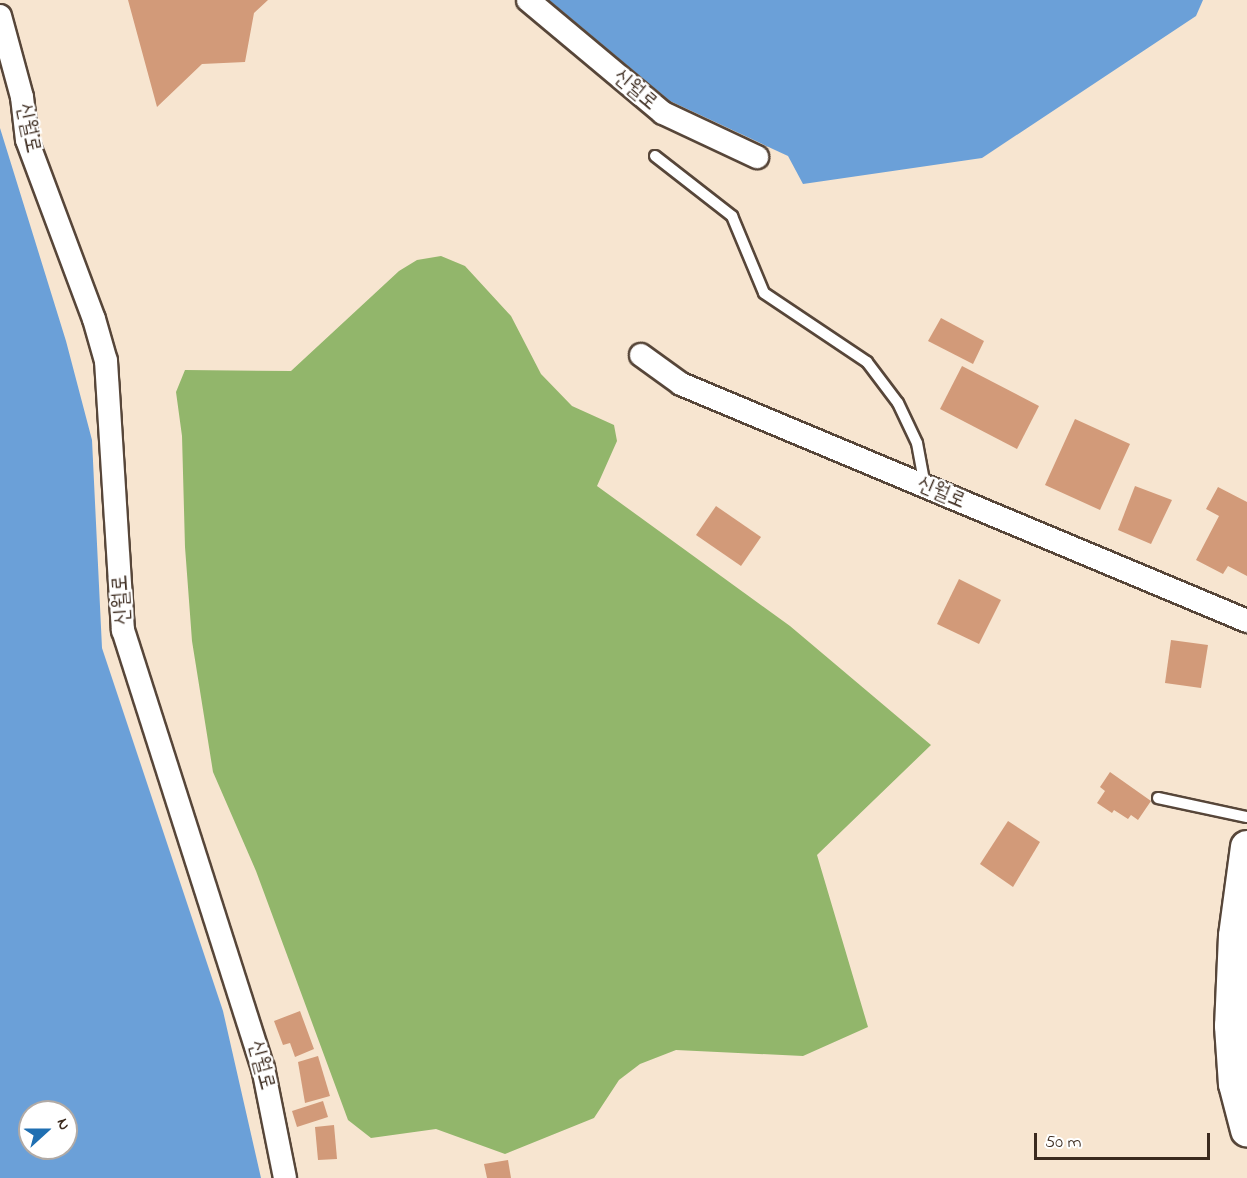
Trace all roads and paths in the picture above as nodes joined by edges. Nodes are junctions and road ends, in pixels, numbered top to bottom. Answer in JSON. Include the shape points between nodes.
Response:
{"nodes":[{"id":1,"x":528,"y":0,"type":"edge"},
{"id":2,"x":0,"y":16,"type":"edge"},
{"id":3,"x":655,"y":156,"type":"dead end"},
{"id":4,"x":757,"y":157,"type":"dead end"},
{"id":5,"x":641,"y":355,"type":"dead end"},
{"id":6,"x":925,"y":486,"type":"junction"},
{"id":7,"x":1247,"y":621,"type":"edge"},
{"id":8,"x":1158,"y":798,"type":"dead end"},
{"id":9,"x":1247,"y":817,"type":"edge"},
{"id":10,"x":1247,"y":847,"type":"edge"},
{"id":11,"x":1247,"y":1130,"type":"edge"},
{"id":12,"x":285,"y":1178,"type":"edge"}],
"edges":[{"from":1,"to":4,"type":"street","name":"신월로","via":[[663,113]]},
{"from":2,"to":12,"type":"street","name":"신월로","via":[[22,97],[27,140],[94,319],[106,362],[123,630],[263,1068]]},
{"from":3,"to":6,"type":"lane","via":[[732,216],[764,293],[867,362],[898,403],[917,442]]},
{"from":5,"to":6,"type":"street","name":"신월로","via":[[681,384]]},
{"from":6,"to":7,"type":"street","name":"신월로"},
{"from":8,"to":9,"type":"lane"},
{"from":10,"to":11,"type":"street","via":[[1235,936],[1231,1026],[1235,1084]]}]}
